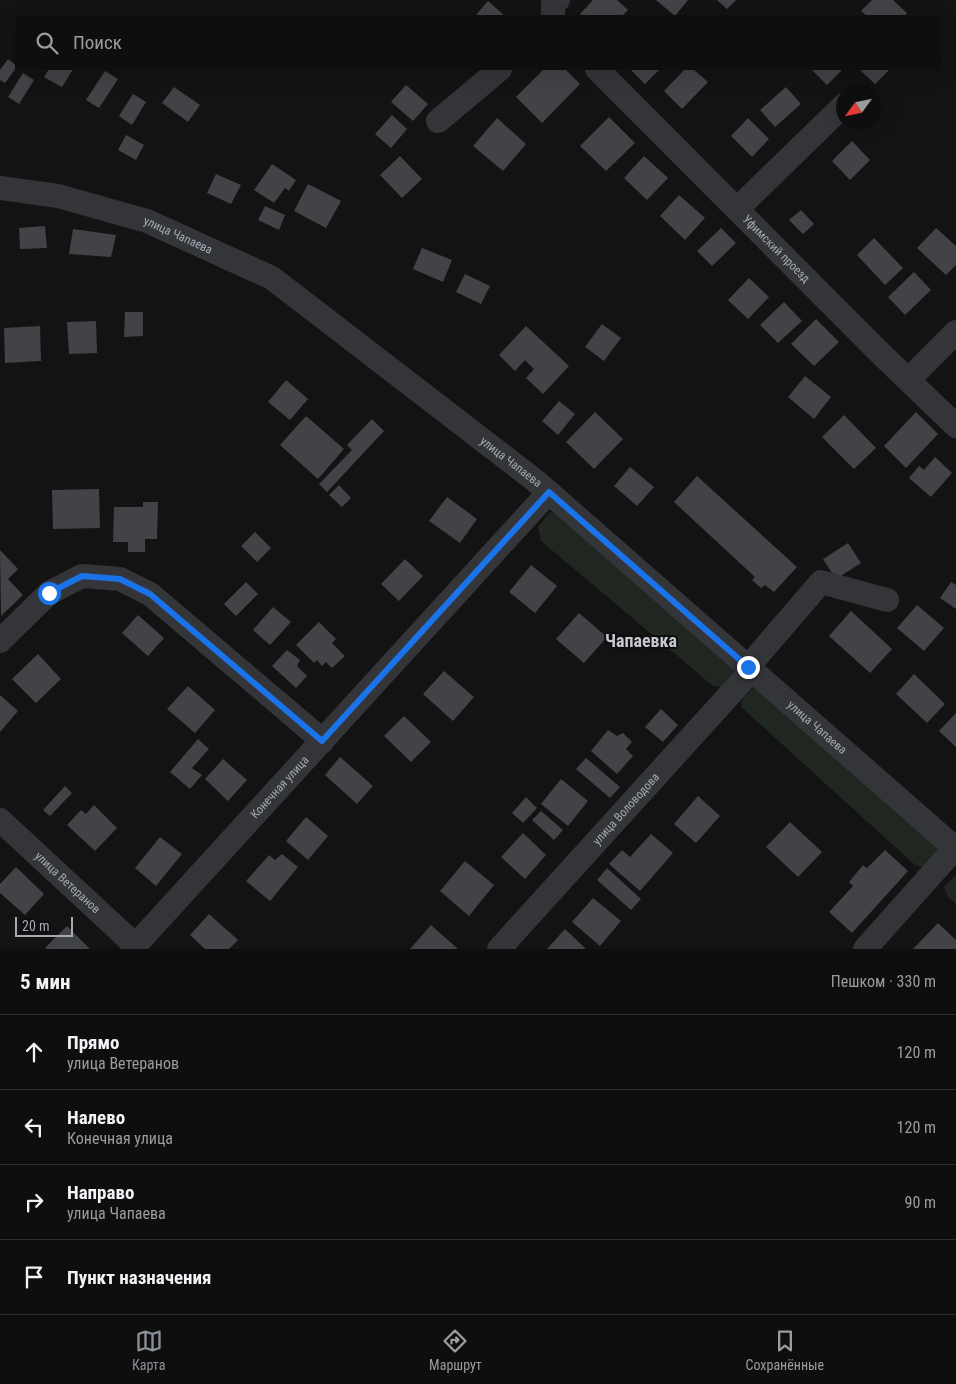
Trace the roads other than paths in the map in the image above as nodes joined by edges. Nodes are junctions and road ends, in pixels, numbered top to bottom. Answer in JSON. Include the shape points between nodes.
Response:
{"nodes":[{"id":1,"x":558,"y":0,"type":"edge"},
{"id":2,"x":553,"y":15,"type":"edge"},
{"id":3,"x":499,"y":70,"type":"edge"},
{"id":4,"x":598,"y":70,"type":"edge"},
{"id":5,"x":836,"y":113,"type":"edge"},
{"id":6,"x":438,"y":121,"type":"dead end"},
{"id":7,"x":0,"y":188,"type":"edge"},
{"id":8,"x":737,"y":209,"type":"junction"},
{"id":9,"x":956,"y":332,"type":"edge"},
{"id":10,"x":908,"y":380,"type":"junction"},
{"id":11,"x":956,"y":426,"type":"edge"},
{"id":12,"x":549,"y":492,"type":"junction"},
{"id":13,"x":887,"y":600,"type":"dead end"},
{"id":14,"x":0,"y":641,"type":"edge"},
{"id":15,"x":750,"y":669,"type":"junction"},
{"id":16,"x":322,"y":741,"type":"junction"},
{"id":17,"x":0,"y":820,"type":"edge"},
{"id":18,"x":955,"y":848,"type":"edge"},
{"id":19,"x":134,"y":947,"type":"edge"},
{"id":20,"x":499,"y":949,"type":"edge"},
{"id":21,"x":865,"y":949,"type":"edge"}],
"edges":[{"from":1,"to":2,"type":"street","via":[[553,4]]},
{"from":3,"to":6,"type":"street"},
{"from":4,"to":8,"type":"street","name":"Уфимский проезд"},
{"from":5,"to":8,"type":"street"},
{"from":7,"to":12,"type":"street","name":"улица Чапаева","via":[[58,196],[147,221],[272,278]]},
{"from":8,"to":10,"type":"street","name":"Уфимский проезд"},
{"from":9,"to":10,"type":"street"},
{"from":10,"to":11,"type":"street","name":"Уфимский проезд"},
{"from":12,"to":15,"type":"street","name":"улица Чапаева"},
{"from":12,"to":16,"type":"street","name":"Конечная улица"},
{"from":13,"to":15,"type":"street","name":"улица Воловодова","via":[[821,582]]},
{"from":14,"to":16,"type":"street","via":[[49,593],[82,576],[120,579],[150,594]]},
{"from":15,"to":18,"type":"street","name":"улица Чапаева"},
{"from":15,"to":20,"type":"street","name":"улица Воловодова"},
{"from":16,"to":19,"type":"street","name":"Конечная улица"},
{"from":17,"to":19,"type":"street","name":"улица Ветеранов"},
{"from":18,"to":21,"type":"street"}]}
